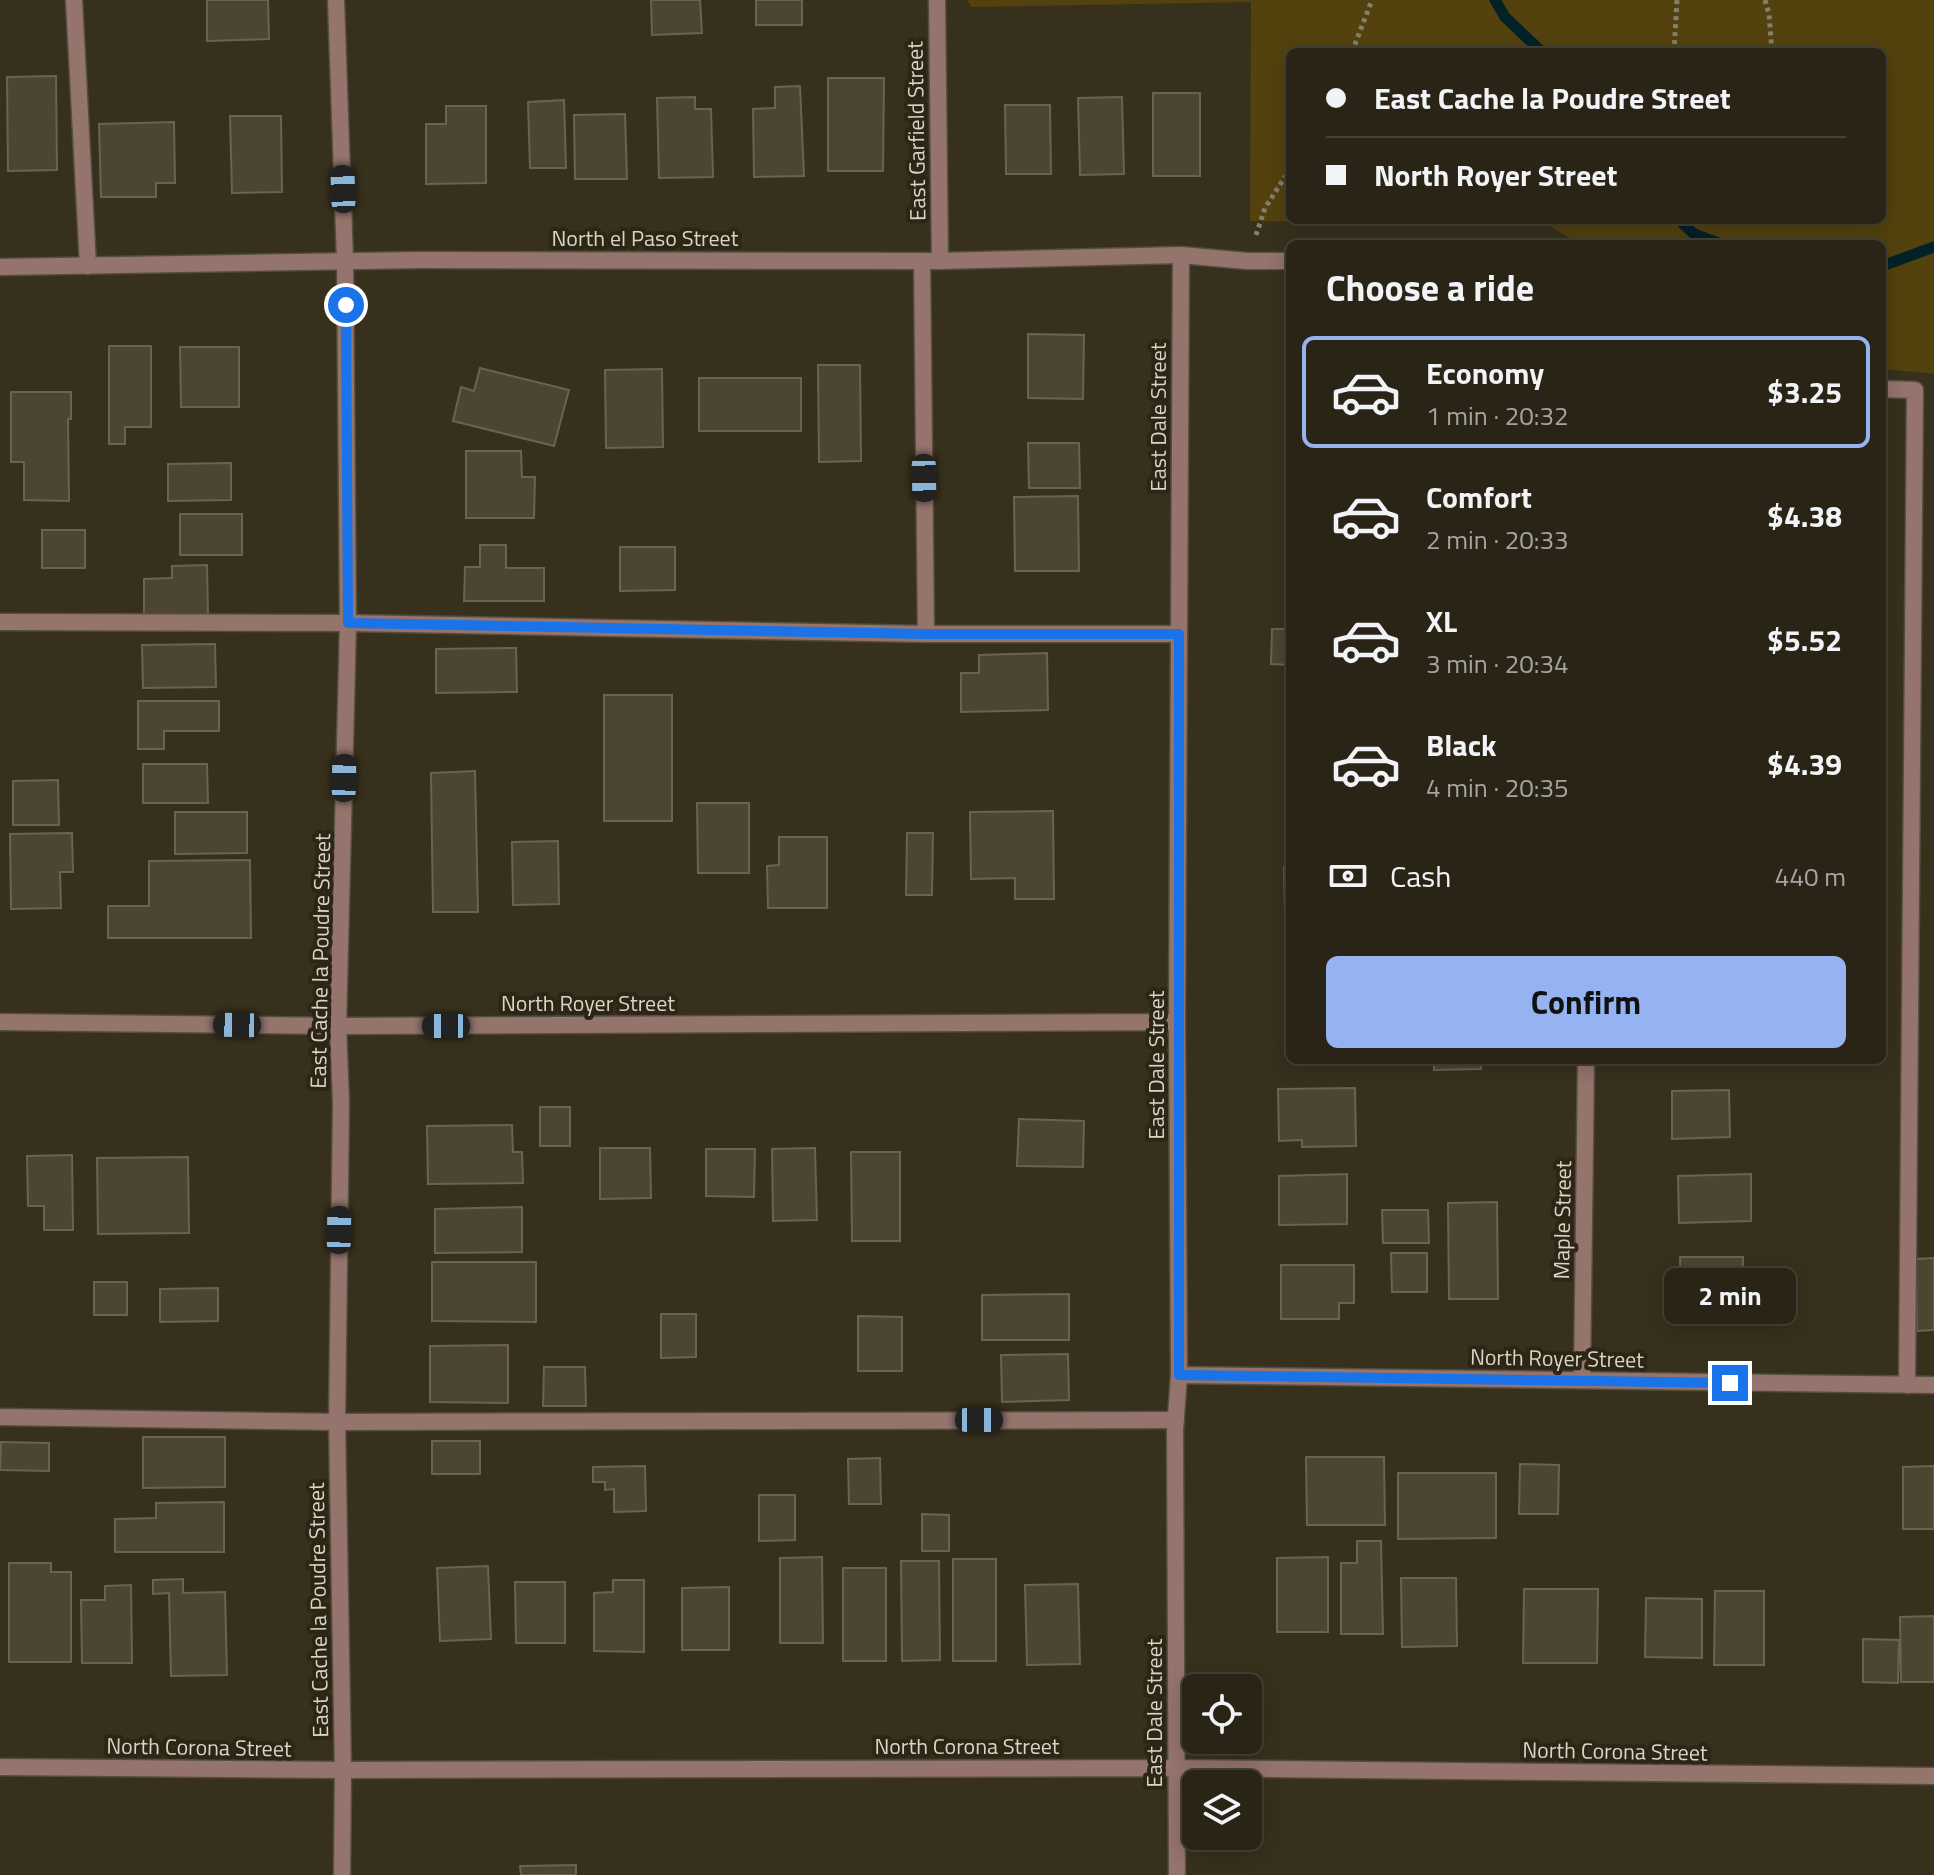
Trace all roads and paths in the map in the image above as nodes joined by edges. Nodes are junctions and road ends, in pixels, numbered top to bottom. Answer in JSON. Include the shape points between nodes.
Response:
{"nodes":[{"id":1,"x":74,"y":0,"type":"edge"},
{"id":2,"x":336,"y":0,"type":"edge"},
{"id":3,"x":937,"y":0,"type":"edge"},
{"id":4,"x":1372,"y":0,"type":"edge"},
{"id":5,"x":1677,"y":0,"type":"edge"},
{"id":6,"x":1765,"y":0,"type":"edge"},
{"id":7,"x":1354,"y":48,"type":"edge"},
{"id":8,"x":1674,"y":48,"type":"edge"},
{"id":9,"x":1772,"y":48,"type":"edge"},
{"id":10,"x":1286,"y":175,"type":"edge"},
{"id":11,"x":1181,"y":255,"type":"junction"},
{"id":12,"x":345,"y":261,"type":"junction"},
{"id":13,"x":922,"y":261,"type":"junction"},
{"id":14,"x":940,"y":261,"type":"junction"},
{"id":15,"x":1247,"y":261,"type":"junction"},
{"id":16,"x":1286,"y":261,"type":"edge"},
{"id":17,"x":88,"y":266,"type":"junction"},
{"id":18,"x":0,"y":267,"type":"edge"},
{"id":19,"x":1886,"y":389,"type":"edge"},
{"id":20,"x":0,"y":622,"type":"edge"},
{"id":21,"x":348,"y":623,"type":"junction"},
{"id":22,"x":926,"y":634,"type":"junction"},
{"id":23,"x":1179,"y":634,"type":"junction"},
{"id":24,"x":0,"y":1022,"type":"edge"},
{"id":25,"x":1177,"y":1022,"type":"junction"},
{"id":26,"x":338,"y":1026,"type":"junction"},
{"id":27,"x":1586,"y":1064,"type":"edge"},
{"id":28,"x":1179,"y":1375,"type":"junction"},
{"id":29,"x":1582,"y":1380,"type":"junction"},
{"id":30,"x":1907,"y":1385,"type":"junction"},
{"id":31,"x":1934,"y":1385,"type":"edge"},
{"id":32,"x":0,"y":1417,"type":"edge"},
{"id":33,"x":1176,"y":1420,"type":"junction"},
{"id":34,"x":337,"y":1422,"type":"junction"},
{"id":35,"x":0,"y":1767,"type":"edge"},
{"id":36,"x":1176,"y":1768,"type":"junction"},
{"id":37,"x":343,"y":1770,"type":"junction"},
{"id":38,"x":1934,"y":1776,"type":"edge"},
{"id":39,"x":342,"y":1875,"type":"edge"},
{"id":40,"x":1177,"y":1875,"type":"edge"}],
"edges":[{"from":1,"to":17,"type":"street"},
{"from":2,"to":12,"type":"street","name":"East Cache la Poudre Street"},
{"from":3,"to":14,"type":"street","name":"East Garfield Street"},
{"from":4,"to":7,"type":"path"},
{"from":5,"to":8,"type":"path"},
{"from":6,"to":9,"type":"path"},
{"from":10,"to":15,"type":"path","via":[[1265,208]]},
{"from":11,"to":14,"type":"street","name":"North el Paso Street"},
{"from":11,"to":15,"type":"street","name":"North el Paso Street"},
{"from":11,"to":23,"type":"street","name":"East Dale Street"},
{"from":12,"to":13,"type":"street","name":"North el Paso Street"},
{"from":12,"to":17,"type":"street","name":"North el Paso Street"},
{"from":12,"to":21,"type":"street","name":"East Cache la Poudre Street"},
{"from":13,"to":14,"type":"street","name":"North el Paso Street"},
{"from":13,"to":22,"type":"street"},
{"from":15,"to":16,"type":"street","name":"North el Paso Street"},
{"from":17,"to":18,"type":"street","name":"North el Paso Street"},
{"from":19,"to":30,"type":"street","via":[[1915,390]]},
{"from":20,"to":21,"type":"street"},
{"from":21,"to":22,"type":"street"},
{"from":21,"to":26,"type":"street","name":"East Cache la Poudre Street"},
{"from":22,"to":23,"type":"street"},
{"from":23,"to":25,"type":"street","name":"East Dale Street"},
{"from":24,"to":26,"type":"street","name":"North Royer Street"},
{"from":25,"to":26,"type":"street","name":"North Royer Street"},
{"from":25,"to":28,"type":"street","name":"East Dale Street"},
{"from":26,"to":34,"type":"street","name":"East Cache la Poudre Street"},
{"from":27,"to":29,"type":"street","name":"Maple Street"},
{"from":28,"to":29,"type":"street","name":"North Royer Street"},
{"from":28,"to":33,"type":"street","name":"East Dale Street"},
{"from":29,"to":30,"type":"street","name":"North Royer Street"},
{"from":30,"to":31,"type":"street","name":"North Royer Street"},
{"from":32,"to":34,"type":"street"},
{"from":33,"to":34,"type":"street"},
{"from":33,"to":36,"type":"street","name":"East Dale Street"},
{"from":34,"to":37,"type":"street","name":"East Cache la Poudre Street"},
{"from":35,"to":37,"type":"street","name":"North Corona Street"},
{"from":36,"to":37,"type":"street","name":"North Corona Street"},
{"from":36,"to":38,"type":"street","name":"North Corona Street"},
{"from":36,"to":40,"type":"street","name":"East Dale Street"},
{"from":37,"to":39,"type":"street","name":"East Cache la Poudre Street"}]}
